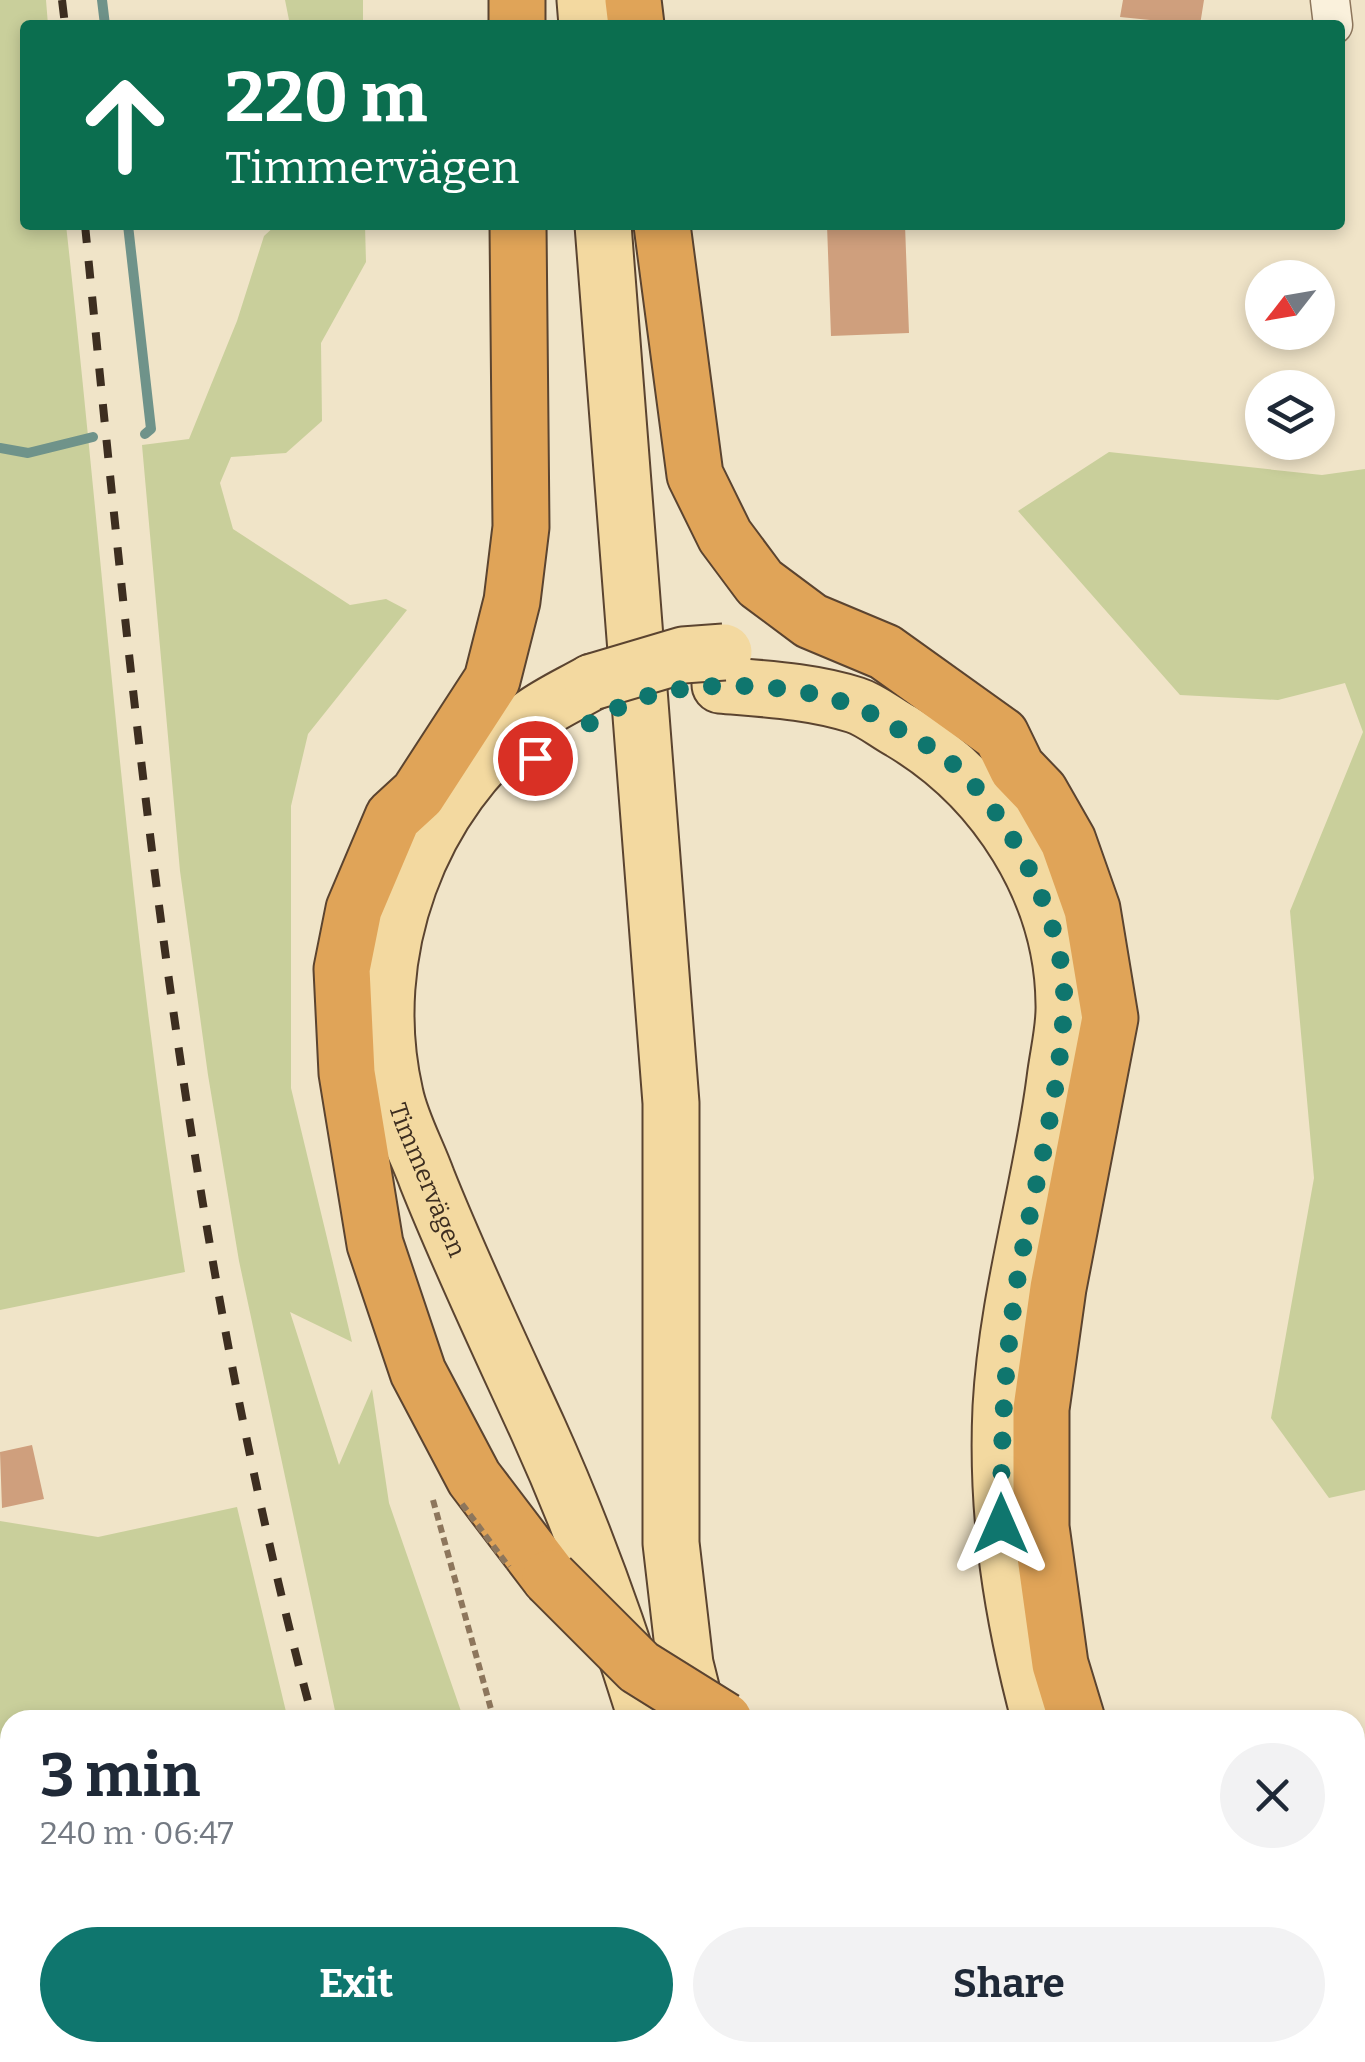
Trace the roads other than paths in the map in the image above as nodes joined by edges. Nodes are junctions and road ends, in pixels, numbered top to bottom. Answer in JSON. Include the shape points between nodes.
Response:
{"nodes":[{"id":1,"x":518,"y":230,"type":"edge"},
{"id":2,"x":603,"y":230,"type":"edge"},
{"id":3,"x":663,"y":230,"type":"edge"},
{"id":4,"x":722,"y":668,"type":"junction"},
{"id":5,"x":598,"y":698,"type":"junction"},
{"id":6,"x":1017,"y":768,"type":"junction"},
{"id":7,"x":418,"y":794,"type":"junction"},
{"id":8,"x":394,"y":1094,"type":"junction"},
{"id":9,"x":644,"y":1710,"type":"edge"},
{"id":10,"x":673,"y":1710,"type":"edge"},
{"id":11,"x":696,"y":1710,"type":"edge"},
{"id":12,"x":708,"y":1710,"type":"edge"},
{"id":13,"x":1037,"y":1710,"type":"edge"},
{"id":14,"x":1074,"y":1710,"type":"edge"}],
"edges":[{"from":1,"to":7,"type":"highway","via":[[521,527],[512,601],[492,680]]},
{"from":2,"to":11,"type":"main road","via":[[671,1103],[671,1544]]},
{"from":3,"to":6,"type":"highway","via":[[694,475],[724,536],[760,583],[811,622],[885,652],[1001,735]]},
{"from":4,"to":5,"type":"main road","via":[[636,700]]},
{"from":4,"to":6,"type":"main road","via":[[800,656],[862,674],[930,712],[1004,768]]},
{"from":4,"to":13,"type":"main road","via":[[858,706],[944,757],[1012,833],[1049,912],[1064,1003],[1001,1404],[1001,1524],[1017,1634]]},
{"from":5,"to":8,"type":"main road","name":"Timmervägen","via":[[533,716],[463,782],[433,830],[392,938],[384,995]]},
{"from":5,"to":10,"type":"main road","name":"Timmervägen","via":[[500,794],[435,895],[416,982],[420,1051],[444,1153],[568,1432],[644,1618]]},
{"from":6,"to":14,"type":"highway","via":[[1040,792],[1068,841],[1092,909],[1110,1018],[1041,1409],[1041,1527],[1060,1664]]},
{"from":7,"to":8,"type":"main road","via":[[375,917],[368,980],[370,1046]]},
{"from":7,"to":12,"type":"highway","bridge":true,"via":[[393,817],[354,910],[342,969],[347,1072],[372,1225],[418,1372],[474,1478],[550,1578],[639,1666]]},
{"from":8,"to":9,"type":"main road","name":"Timmervägen","via":[[452,1242],[602,1578]]}]}
